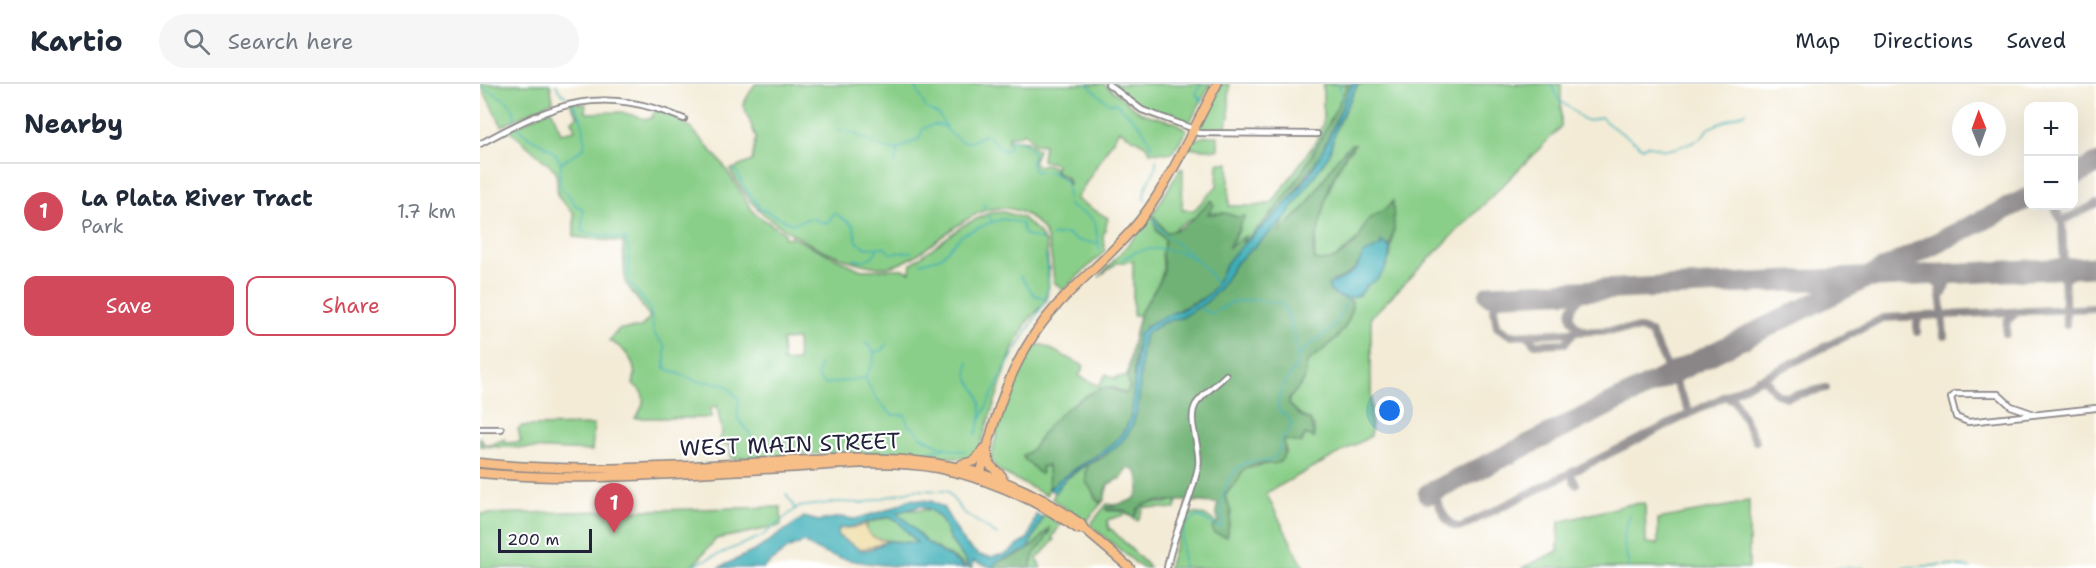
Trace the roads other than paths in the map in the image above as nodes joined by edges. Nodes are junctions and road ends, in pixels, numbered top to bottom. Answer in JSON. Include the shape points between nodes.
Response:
{"nodes":[{"id":1,"x":1107,"y":84,"type":"edge"},
{"id":2,"x":1217,"y":84,"type":"edge"},
{"id":3,"x":684,"y":119,"type":"dead end"},
{"id":4,"x":1193,"y":130,"type":"junction"},
{"id":5,"x":1317,"y":134,"type":"dead end"},
{"id":6,"x":480,"y":144,"type":"edge"},
{"id":7,"x":1226,"y":375,"type":"dead end"},
{"id":8,"x":2011,"y":406,"type":"junction"},
{"id":9,"x":2096,"y":408,"type":"edge"},
{"id":10,"x":2034,"y":414,"type":"junction"},
{"id":11,"x":2012,"y":418,"type":"junction"},
{"id":12,"x":992,"y":427,"type":"junction"},
{"id":13,"x":480,"y":429,"type":"edge"},
{"id":14,"x":501,"y":429,"type":"dead end"},
{"id":15,"x":480,"y":463,"type":"edge"},
{"id":16,"x":927,"y":463,"type":"junction"},
{"id":17,"x":981,"y":472,"type":"junction"},
{"id":18,"x":480,"y":473,"type":"edge"},
{"id":19,"x":1004,"y":489,"type":"junction"},
{"id":20,"x":1038,"y":496,"type":"junction"},
{"id":21,"x":1084,"y":529,"type":"junction"},
{"id":22,"x":1130,"y":568,"type":"edge"},
{"id":23,"x":1167,"y":568,"type":"edge"}],
"edges":[{"from":1,"to":4,"type":"street","via":[[1142,110],[1172,116]]},
{"from":2,"to":4,"type":"highway"},
{"from":3,"to":6,"type":"street","via":[[642,98],[593,94],[558,103]]},
{"from":4,"to":5,"type":"street"},
{"from":4,"to":12,"type":"highway","via":[[1141,219],[1033,335],[1009,377]]},
{"from":7,"to":23,"type":"street","via":[[1196,405],[1193,422],[1198,468],[1171,544]]},
{"from":8,"to":10,"type":"street"},
{"from":8,"to":11,"type":"street"},
{"from":8,"to":11,"type":"street","via":[[1992,393],[1959,394],[1952,398],[1952,409],[1963,421]]},
{"from":9,"to":10,"type":"street"},
{"from":10,"to":11,"type":"street"},
{"from":12,"to":16,"type":"highway","via":[[973,463]]},
{"from":12,"to":17,"type":"highway"},
{"from":12,"to":20,"type":"highway","via":[[988,456],[991,468]]},
{"from":13,"to":14,"type":"street"},
{"from":15,"to":16,"type":"highway","name":"WEST MAIN STREET","via":[[589,470],[878,457]]},
{"from":16,"to":17,"type":"highway","name":"WEST MAIN STREET"},
{"from":16,"to":18,"type":"highway","name":"WEST MAIN STREET","via":[[589,477]]},
{"from":16,"to":19,"type":"highway","name":"WEST MAIN STREET"},
{"from":17,"to":19,"type":"highway"},
{"from":17,"to":20,"type":"highway","name":"WEST MAIN STREET"},
{"from":19,"to":21,"type":"highway","name":"WEST MAIN STREET"},
{"from":20,"to":21,"type":"highway","name":"WEST MAIN STREET"},
{"from":21,"to":22,"type":"highway","name":"WEST MAIN STREET"}]}
